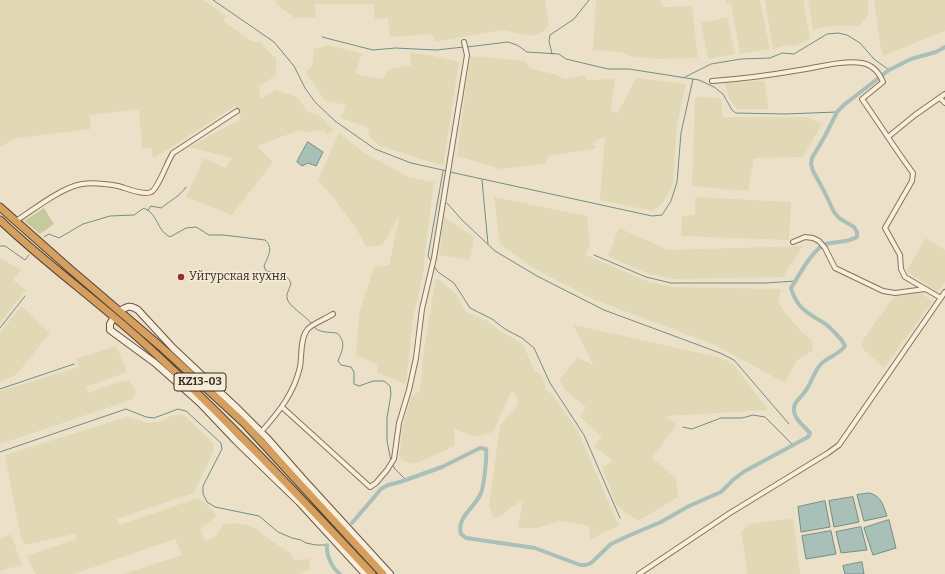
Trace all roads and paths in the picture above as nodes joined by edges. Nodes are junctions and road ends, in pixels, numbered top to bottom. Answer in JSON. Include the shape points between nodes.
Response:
{"nodes":[{"id":1,"x":464,"y":42,"type":"dead end"},
{"id":2,"x":712,"y":81,"type":"dead end"},
{"id":3,"x":945,"y":94,"type":"edge"},
{"id":4,"x":940,"y":98,"type":"junction"},
{"id":5,"x":945,"y":103,"type":"edge"},
{"id":6,"x":237,"y":111,"type":"dead end"},
{"id":7,"x":888,"y":137,"type":"junction"},
{"id":8,"x":0,"y":206,"type":"edge"},
{"id":9,"x":15,"y":221,"type":"junction"},
{"id":10,"x":2,"y":222,"type":"edge"},
{"id":11,"x":794,"y":242,"type":"dead end"},
{"id":12,"x":926,"y":289,"type":"junction"},
{"id":13,"x":945,"y":292,"type":"edge"},
{"id":14,"x":941,"y":298,"type":"junction"},
{"id":15,"x":120,"y":310,"type":"junction"},
{"id":16,"x":333,"y":314,"type":"dead end"},
{"id":17,"x":114,"y":318,"type":"junction"},
{"id":18,"x":282,"y":408,"type":"junction"},
{"id":19,"x":258,"y":435,"type":"junction"},
{"id":20,"x":238,"y":439,"type":"junction"},
{"id":21,"x":248,"y":444,"type":"junction"},
{"id":22,"x":365,"y":574,"type":"edge"},
{"id":23,"x":372,"y":574,"type":"edge"},
{"id":24,"x":383,"y":574,"type":"edge"},
{"id":25,"x":390,"y":574,"type":"edge"},
{"id":26,"x":639,"y":574,"type":"edge"}],
"edges":[{"from":1,"to":18,"type":"street","via":[[467,54],[434,258],[422,309],[410,390],[399,423],[394,460],[370,487]]},
{"from":2,"to":7,"type":"street","via":[[758,77],[846,62],[872,66],[883,82],[862,99]]},
{"from":3,"to":4,"type":"street"},
{"from":4,"to":5,"type":"street"},
{"from":4,"to":7,"type":"street"},
{"from":6,"to":9,"type":"street","via":[[173,153],[152,192],[146,194],[99,183],[83,184],[63,191]]},
{"from":7,"to":12,"type":"street","via":[[913,173],[912,181],[885,228],[900,255],[901,269],[905,277]]},
{"from":8,"to":9,"type":"highway","number":"KZ13-03"},
{"from":9,"to":15,"type":"highway","number":"KZ13-03"},
{"from":10,"to":17,"type":"highway","number":"KZ13-03"},
{"from":11,"to":12,"type":"street","via":[[806,237],[814,238],[825,248],[835,268],[882,291],[895,293]]},
{"from":12,"to":14,"type":"street"},
{"from":13,"to":14,"type":"street"},
{"from":14,"to":26,"type":"street","via":[[839,445]]},
{"from":15,"to":19,"type":"highway","number":"KZ13-03"},
{"from":15,"to":19,"type":"street","via":[[126,306],[133,306],[138,310],[173,348],[240,411]]},
{"from":16,"to":18,"type":"street","via":[[307,329],[297,378]]},
{"from":17,"to":20,"type":"highway","number":"KZ13-03","via":[[199,394]]},
{"from":17,"to":20,"type":"street","via":[[110,330],[115,335],[142,352],[167,373]]},
{"from":18,"to":19,"type":"street"},
{"from":19,"to":21,"type":"street"},
{"from":19,"to":24,"type":"highway","number":"KZ13-03"},
{"from":19,"to":25,"type":"street"},
{"from":20,"to":21,"type":"highway","number":"KZ13-03"},
{"from":20,"to":22,"type":"street"},
{"from":21,"to":23,"type":"highway","number":"KZ13-03"}]}
